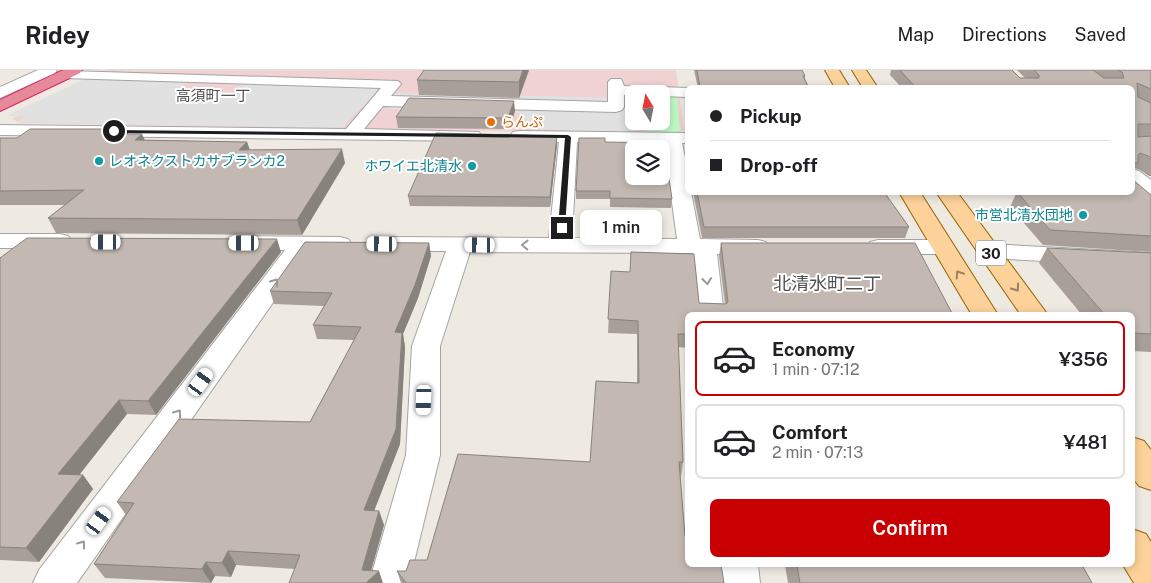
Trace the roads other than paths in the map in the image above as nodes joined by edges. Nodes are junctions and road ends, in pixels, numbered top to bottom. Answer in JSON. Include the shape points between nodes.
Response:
{"nodes":[{"id":1,"x":50,"y":70,"type":"edge"},
{"id":2,"x":832,"y":70,"type":"edge"},
{"id":3,"x":858,"y":70,"type":"edge"},
{"id":4,"x":69,"y":71,"type":"edge"},
{"id":5,"x":841,"y":85,"type":"edge"},
{"id":6,"x":869,"y":85,"type":"edge"},
{"id":7,"x":685,"y":86,"type":"edge"},
{"id":8,"x":0,"y":94,"type":"edge"},
{"id":9,"x":379,"y":101,"type":"junction"},
{"id":10,"x":0,"y":107,"type":"edge"},
{"id":11,"x":156,"y":114,"type":"dead end"},
{"id":12,"x":70,"y":116,"type":"dead end"},
{"id":13,"x":0,"y":130,"type":"edge"},
{"id":14,"x":46,"y":130,"type":"junction"},
{"id":15,"x":130,"y":131,"type":"junction"},
{"id":16,"x":351,"y":134,"type":"junction"},
{"id":17,"x":568,"y":137,"type":"junction"},
{"id":18,"x":680,"y":138,"type":"edge"},
{"id":19,"x":1135,"y":177,"type":"edge"},
{"id":20,"x":1151,"y":190,"type":"edge"},
{"id":21,"x":684,"y":191,"type":"edge"},
{"id":22,"x":911,"y":195,"type":"edge"},
{"id":23,"x":948,"y":195,"type":"edge"},
{"id":24,"x":0,"y":241,"type":"edge"},
{"id":25,"x":27,"y":241,"type":"junction"},
{"id":26,"x":86,"y":242,"type":"edge"},
{"id":27,"x":224,"y":243,"type":"edge"},
{"id":28,"x":303,"y":243,"type":"junction"},
{"id":29,"x":460,"y":245,"type":"junction"},
{"id":30,"x":560,"y":246,"type":"junction"},
{"id":31,"x":697,"y":247,"type":"junction"},
{"id":32,"x":781,"y":247,"type":"edge"},
{"id":33,"x":858,"y":247,"type":"edge"},
{"id":34,"x":942,"y":247,"type":"junction"},
{"id":35,"x":989,"y":251,"type":"junction"},
{"id":36,"x":1151,"y":260,"type":"edge"},
{"id":37,"x":0,"y":261,"type":"edge"},
{"id":38,"x":710,"y":312,"type":"edge"},
{"id":39,"x":983,"y":312,"type":"edge"},
{"id":40,"x":1033,"y":312,"type":"edge"},
{"id":41,"x":1135,"y":454,"type":"edge"},
{"id":42,"x":1151,"y":476,"type":"edge"},
{"id":43,"x":1135,"y":551,"type":"edge"},
{"id":44,"x":738,"y":567,"type":"edge"},
{"id":45,"x":1151,"y":575,"type":"edge"},
{"id":46,"x":53,"y":583,"type":"edge"},
{"id":47,"x":388,"y":583,"type":"edge"},
{"id":48,"x":740,"y":583,"type":"edge"}],
"edges":[{"from":1,"to":8,"type":"street"},
{"from":2,"to":5,"type":"main road"},
{"from":3,"to":6,"type":"main road"},
{"from":4,"to":8,"type":"highway"},
{"from":4,"to":9,"type":"street","via":[[393,84]]},
{"from":4,"to":10,"type":"street"},
{"from":7,"to":9,"type":"street","via":[[616,86],[616,107]]},
{"from":9,"to":16,"type":"street"},
{"from":11,"to":15,"type":"street"},
{"from":12,"to":14,"type":"street"},
{"from":13,"to":14,"type":"street"},
{"from":14,"to":15,"type":"street"},
{"from":15,"to":16,"type":"street"},
{"from":16,"to":17,"type":"street"},
{"from":17,"to":18,"type":"street"},
{"from":17,"to":30,"type":"street"},
{"from":18,"to":21,"type":"street"},
{"from":19,"to":20,"type":"street"},
{"from":21,"to":31,"type":"street"},
{"from":22,"to":34,"type":"main road","number":"30"},
{"from":23,"to":35,"type":"main road","number":"30"},
{"from":24,"to":25,"type":"street"},
{"from":25,"to":26,"type":"street"},
{"from":25,"to":37,"type":"street"},
{"from":27,"to":28,"type":"street"},
{"from":28,"to":29,"type":"street"},
{"from":46,"to":28,"type":"street","one_way":true},
{"from":30,"to":29,"type":"street","one_way":true},
{"from":29,"to":47,"type":"street","via":[[426,346],[422,455]]},
{"from":30,"to":31,"type":"street"},
{"from":31,"to":32,"type":"street"},
{"from":31,"to":38,"type":"street","one_way":true},
{"from":33,"to":34,"type":"street"},
{"from":39,"to":34,"type":"main road","number":"30","one_way":true},
{"from":35,"to":36,"type":"street"},
{"from":35,"to":40,"type":"main road","number":"30","one_way":true},
{"from":41,"to":42,"type":"main road"},
{"from":43,"to":45,"type":"main road"},
{"from":44,"to":48,"type":"street"}]}
